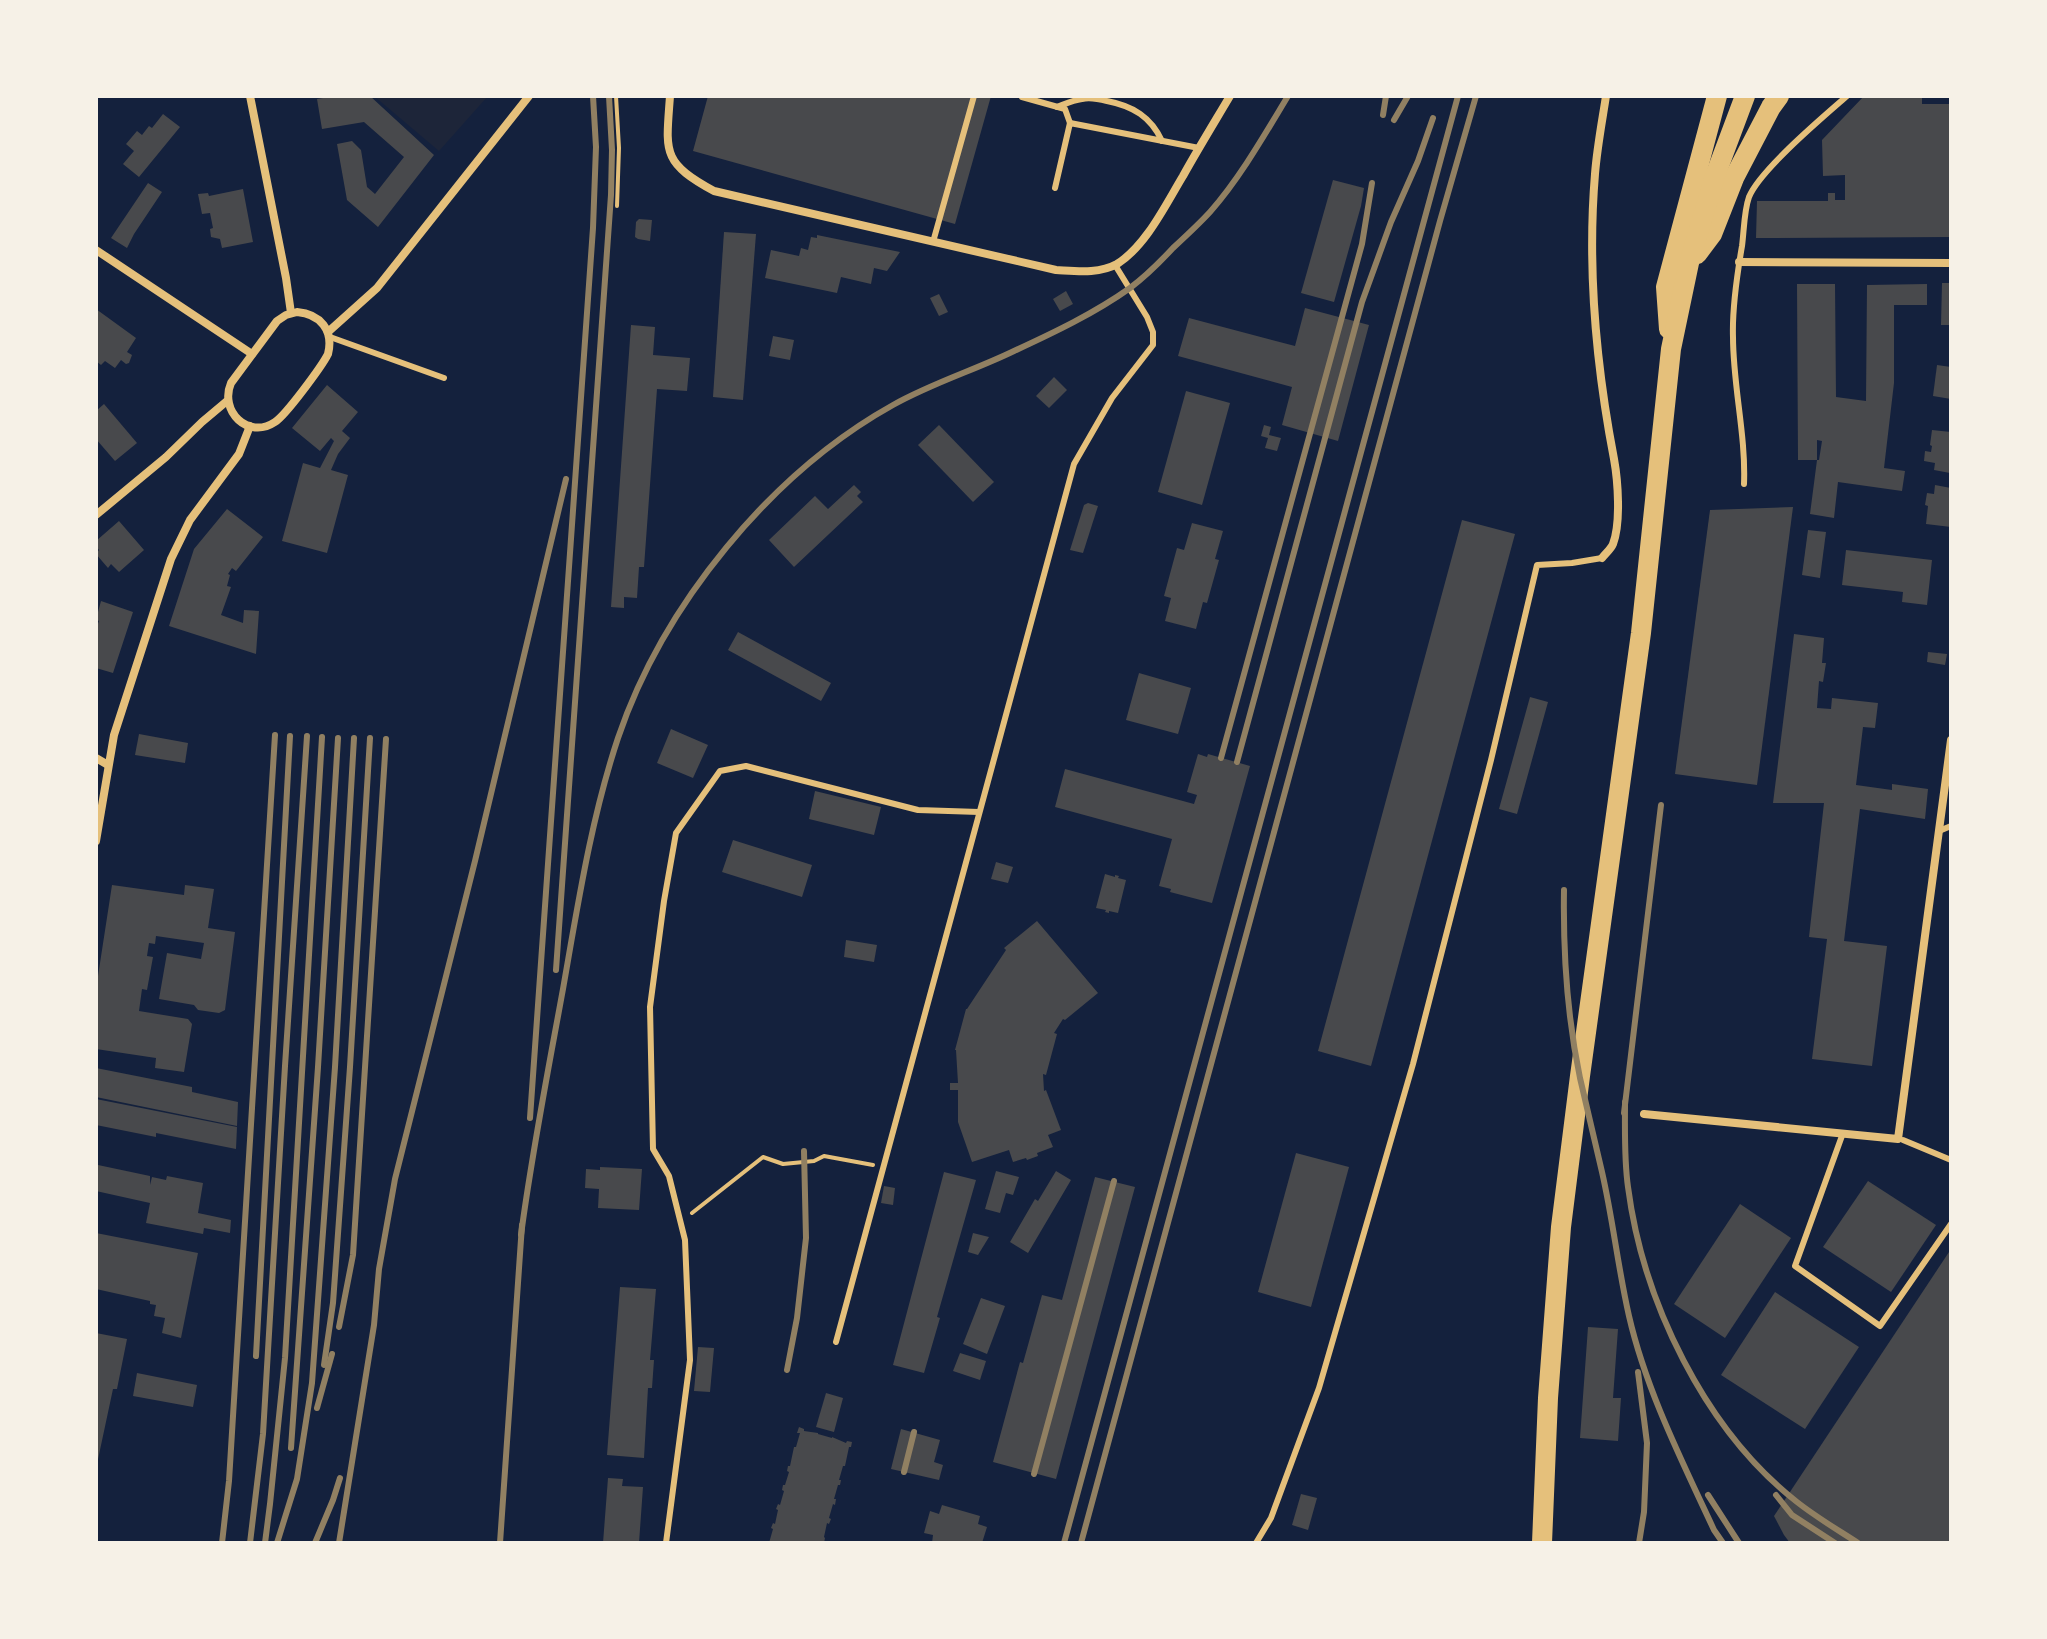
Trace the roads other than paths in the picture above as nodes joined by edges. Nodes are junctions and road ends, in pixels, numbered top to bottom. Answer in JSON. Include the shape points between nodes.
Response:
{"nodes":[{"id":1,"x":250,"y":96,"type":"edge"},
{"id":2,"x":529,"y":96,"type":"edge"},
{"id":3,"x":670,"y":96,"type":"edge"},
{"id":4,"x":974,"y":96,"type":"edge"},
{"id":5,"x":1230,"y":96,"type":"edge"},
{"id":6,"x":1606,"y":96,"type":"edge"},
{"id":7,"x":1717,"y":96,"type":"edge"},
{"id":8,"x":1745,"y":96,"type":"edge"},
{"id":9,"x":1779,"y":96,"type":"edge"},
{"id":10,"x":1847,"y":96,"type":"edge"},
{"id":11,"x":1022,"y":97,"type":"edge"},
{"id":12,"x":1057,"y":107,"type":"junction"},
{"id":13,"x":1070,"y":123,"type":"junction"},
{"id":14,"x":1162,"y":141,"type":"junction"},
{"id":15,"x":1199,"y":148,"type":"junction"},
{"id":16,"x":1055,"y":188,"type":"dead end"},
{"id":17,"x":933,"y":242,"type":"junction"},
{"id":18,"x":96,"y":250,"type":"edge"},
{"id":19,"x":1739,"y":262,"type":"junction"},
{"id":20,"x":1689,"y":263,"type":"junction"},
{"id":21,"x":1951,"y":263,"type":"edge"},
{"id":22,"x":1115,"y":265,"type":"junction"},
{"id":23,"x":291,"y":313,"type":"junction"},
{"id":24,"x":329,"y":334,"type":"junction"},
{"id":25,"x":1671,"y":349,"type":"junction"},
{"id":26,"x":252,"y":354,"type":"junction"},
{"id":27,"x":444,"y":378,"type":"dead end"},
{"id":28,"x":227,"y":401,"type":"junction"},
{"id":29,"x":250,"y":426,"type":"junction"},
{"id":30,"x":1744,"y":484,"type":"dead end"},
{"id":31,"x":96,"y":515,"type":"edge"},
{"id":32,"x":1602,"y":558,"type":"joint"},
{"id":33,"x":1951,"y":741,"type":"edge"},
{"id":34,"x":96,"y":758,"type":"edge"},
{"id":35,"x":108,"y":765,"type":"junction"},
{"id":36,"x":979,"y":812,"type":"junction"},
{"id":37,"x":1951,"y":826,"type":"edge"},
{"id":38,"x":1939,"y":831,"type":"junction"},
{"id":39,"x":96,"y":841,"type":"edge"},
{"id":40,"x":1644,"y":1114,"type":"dead end"},
{"id":41,"x":1843,"y":1133,"type":"junction"},
{"id":42,"x":1900,"y":1140,"type":"junction"},
{"id":43,"x":1951,"y":1160,"type":"edge"},
{"id":44,"x":1951,"y":1224,"type":"edge"},
{"id":45,"x":836,"y":1342,"type":"dead end"},
{"id":46,"x":666,"y":1543,"type":"edge"},
{"id":47,"x":1256,"y":1543,"type":"edge"},
{"id":48,"x":1542,"y":1543,"type":"edge"}],
"edges":[{"from":1,"to":23,"type":"street"},
{"from":2,"to":24,"type":"street","via":[[377,288]]},
{"from":3,"to":17,"type":"street","via":[[667,138],[673,161],[687,177],[714,191]]},
{"from":4,"to":17,"type":"lane"},
{"from":5,"to":15,"type":"street"},
{"from":6,"to":32,"type":"street","via":[[1595,174],[1593,298],[1617,512],[1612,546]]},
{"from":7,"to":25,"type":"main road","via":[[1666,287]]},
{"from":8,"to":20,"type":"main road"},
{"from":9,"to":20,"type":"main road","via":[[1734,178],[1712,234]]},
{"from":10,"to":19,"type":"lane","via":[[1765,173],[1749,197]]},
{"from":11,"to":12,"type":"lane"},
{"from":12,"to":13,"type":"lane","via":[[1065,109]]},
{"from":12,"to":14,"type":"lane","via":[[1081,99],[1119,103],[1139,111]]},
{"from":13,"to":14,"type":"lane"},
{"from":13,"to":16,"type":"lane"},
{"from":14,"to":15,"type":"lane"},
{"from":15,"to":22,"type":"street","via":[[1153,225]]},
{"from":17,"to":22,"type":"street","via":[[1056,270]]},
{"from":18,"to":26,"type":"street"},
{"from":19,"to":21,"type":"street"},
{"from":19,"to":30,"type":"lane","via":[[1732,335]]},
{"from":20,"to":25,"type":"main road"},
{"from":22,"to":36,"type":"lane","via":[[1139,300],[1153,345],[1112,398],[1074,464]]},
{"from":23,"to":24,"type":"street","via":[[313,315]]},
{"from":23,"to":26,"type":"street","via":[[277,321]]},
{"from":24,"to":27,"type":"lane"},
{"from":24,"to":29,"type":"street","via":[[326,359],[283,415],[269,426]]},
{"from":25,"to":48,"type":"main road","via":[[1641,633],[1561,1227]]},
{"from":26,"to":28,"type":"street","via":[[231,383]]},
{"from":28,"to":29,"type":"street","via":[[235,417]]},
{"from":28,"to":31,"type":"street"},
{"from":29,"to":35,"type":"street","via":[[239,454],[190,520],[171,559]]},
{"from":32,"to":47,"type":"lane","via":[[1537,565],[1409,1078],[1319,1388],[1271,1518]]},
{"from":33,"to":38,"type":"street"},
{"from":34,"to":35,"type":"street"},
{"from":35,"to":39,"type":"street"},
{"from":36,"to":45,"type":"lane"},
{"from":36,"to":46,"type":"lane","via":[[918,810],[746,766],[720,771],[676,833],[650,1007],[653,1149],[669,1176],[685,1240],[690,1360]]},
{"from":37,"to":38,"type":"lane"},
{"from":38,"to":42,"type":"street"},
{"from":40,"to":41,"type":"street"},
{"from":41,"to":42,"type":"street"},
{"from":41,"to":44,"type":"lane","via":[[1795,1266],[1880,1326]]},
{"from":42,"to":43,"type":"lane"}]}
